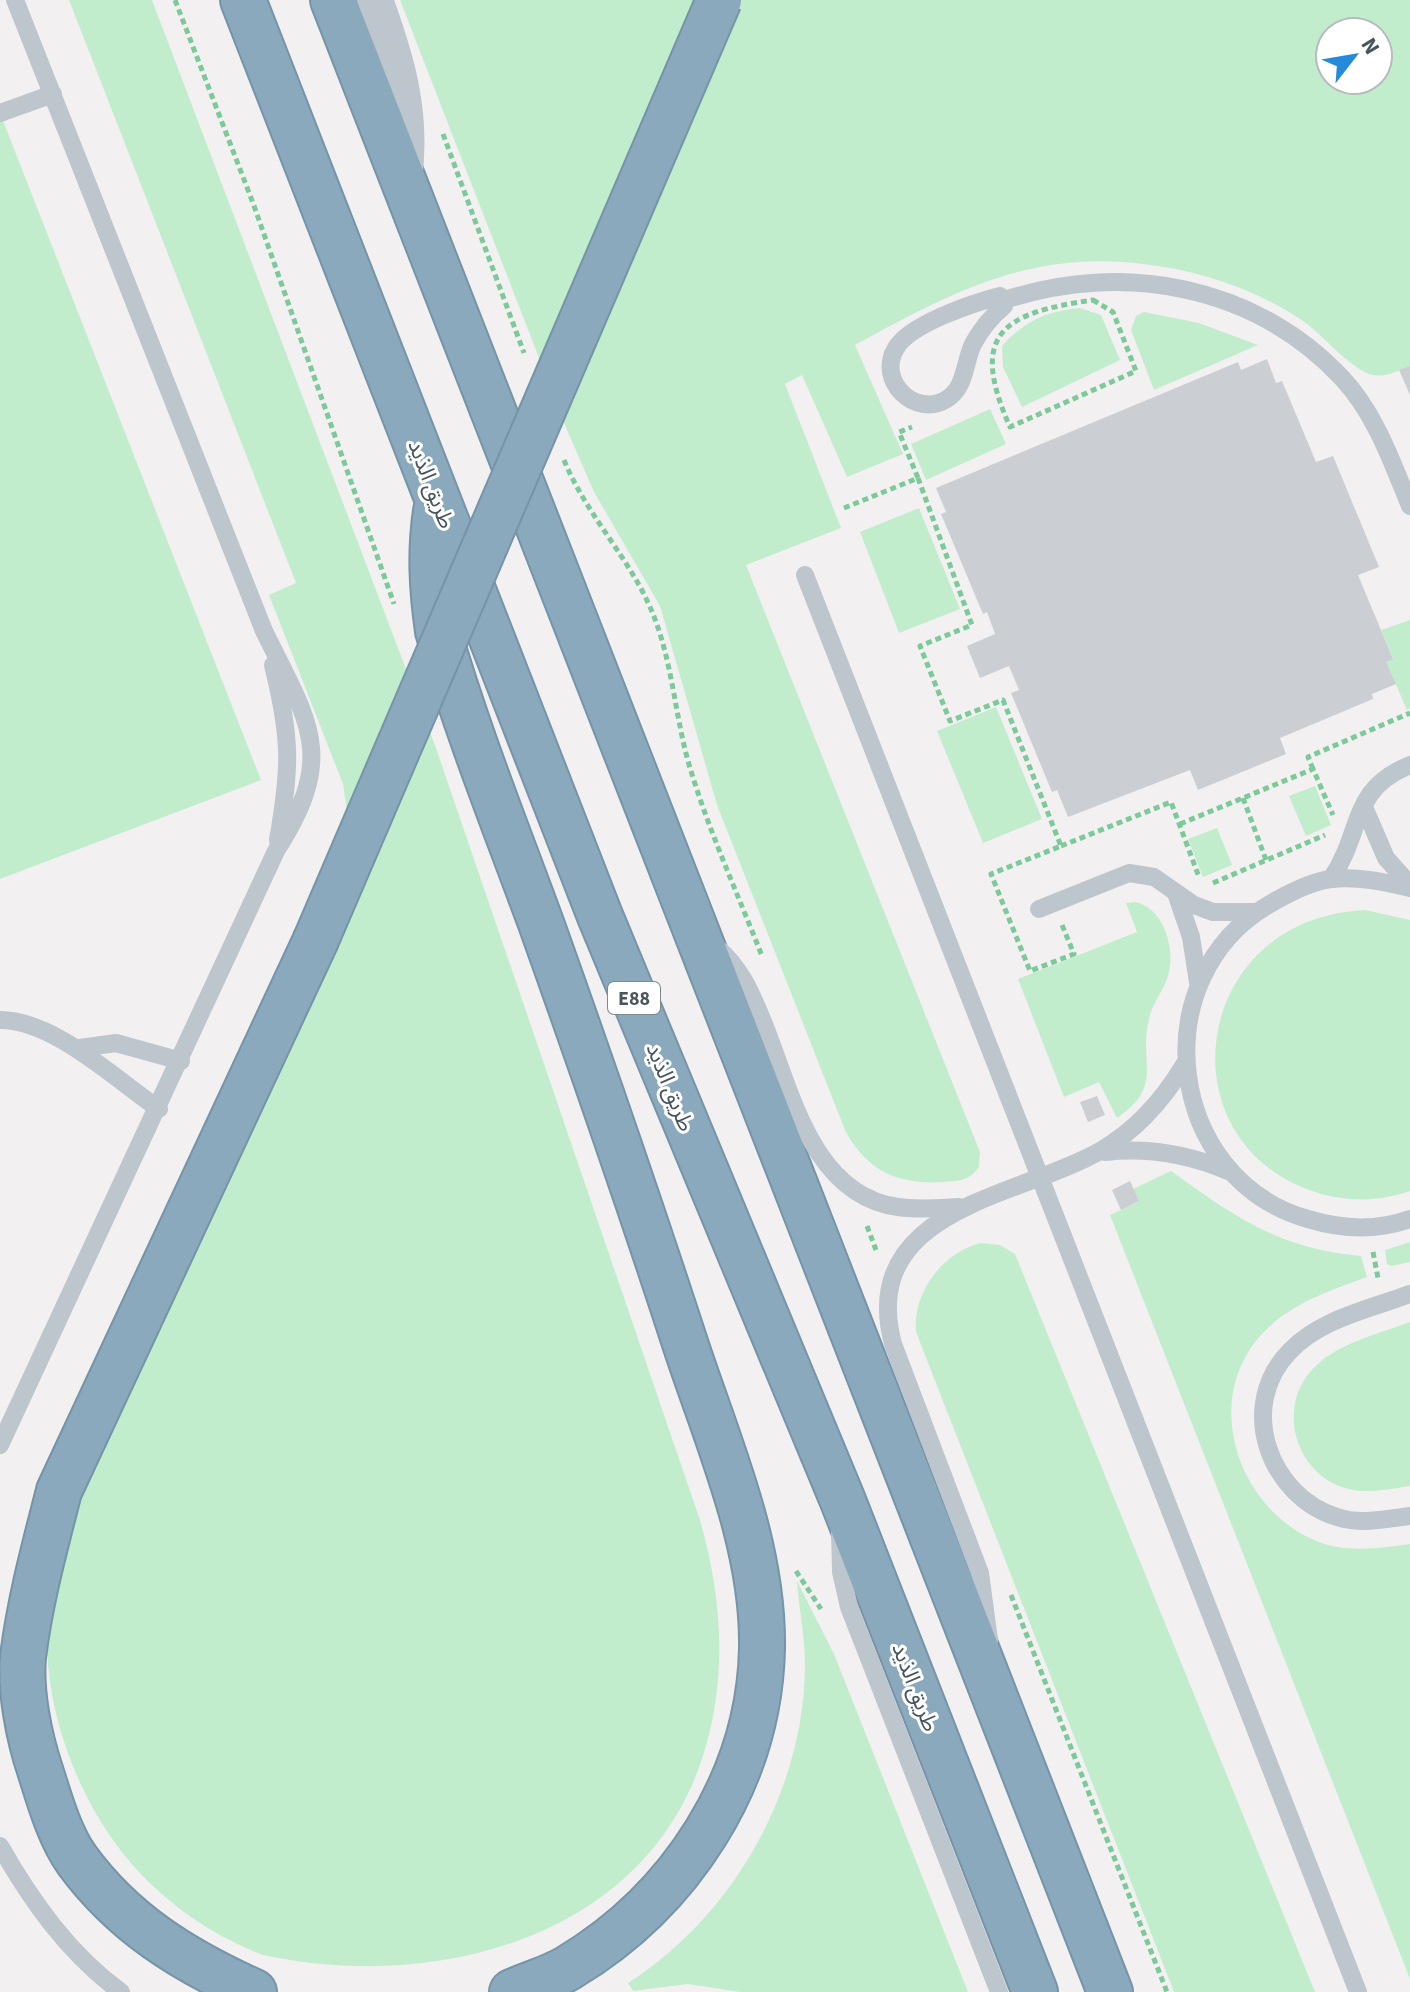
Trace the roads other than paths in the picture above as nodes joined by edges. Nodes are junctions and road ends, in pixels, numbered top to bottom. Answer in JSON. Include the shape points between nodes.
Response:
{"nodes":[{"id":1,"x":15,"y":0,"type":"edge"},
{"id":2,"x":243,"y":0,"type":"edge"},
{"id":3,"x":333,"y":0,"type":"edge"},
{"id":4,"x":375,"y":0,"type":"edge"},
{"id":5,"x":719,"y":0,"type":"edge"},
{"id":6,"x":53,"y":94,"type":"junction"},
{"id":7,"x":0,"y":113,"type":"edge"},
{"id":8,"x":404,"y":180,"type":"junction"},
{"id":9,"x":1005,"y":300,"type":"junction"},
{"id":10,"x":438,"y":500,"type":"junction"},
{"id":11,"x":1410,"y":506,"type":"edge"},
{"id":12,"x":805,"y":575,"type":"dead end"},
{"id":13,"x":1410,"y":765,"type":"edge"},
{"id":14,"x":1363,"y":800,"type":"junction"},
{"id":15,"x":1331,"y":879,"type":"junction"},
{"id":16,"x":1410,"y":887,"type":"edge"},
{"id":17,"x":1176,"y":893,"type":"junction"},
{"id":18,"x":1046,"y":906,"type":"road end"},
{"id":19,"x":1256,"y":912,"type":"junction"},
{"id":20,"x":695,"y":935,"type":"junction"},
{"id":21,"x":1198,"y":982,"type":"junction"},
{"id":22,"x":0,"y":1020,"type":"edge"},
{"id":23,"x":80,"y":1048,"type":"junction"},
{"id":24,"x":181,"y":1061,"type":"junction"},
{"id":25,"x":1184,"y":1065,"type":"junction"},
{"id":26,"x":159,"y":1109,"type":"junction"},
{"id":27,"x":1099,"y":1152,"type":"junction"},
{"id":28,"x":1230,"y":1172,"type":"junction"},
{"id":29,"x":1040,"y":1176,"type":"junction"},
{"id":30,"x":959,"y":1207,"type":"junction"},
{"id":31,"x":1410,"y":1219,"type":"edge"},
{"id":32,"x":1410,"y":1294,"type":"edge"},
{"id":33,"x":0,"y":1445,"type":"edge"},
{"id":34,"x":843,"y":1501,"type":"junction"},
{"id":35,"x":1410,"y":1516,"type":"edge"},
{"id":36,"x":990,"y":1687,"type":"junction"},
{"id":37,"x":0,"y":1846,"type":"edge"},
{"id":38,"x":121,"y":1992,"type":"edge"},
{"id":39,"x":254,"y":1992,"type":"edge"},
{"id":40,"x":512,"y":1992,"type":"edge"},
{"id":41,"x":999,"y":1992,"type":"edge"},
{"id":42,"x":1035,"y":1992,"type":"edge"},
{"id":43,"x":1110,"y":1992,"type":"edge"},
{"id":44,"x":1358,"y":1992,"type":"edge"}],
"edges":[{"from":1,"to":6,"type":"lane"},
{"from":2,"to":10,"type":"highway","name":"طريق الذيد","number":"E88"},
{"from":3,"to":8,"type":"highway"},
{"from":4,"to":8,"type":"street","via":[[405,98]]},
{"from":5,"to":39,"type":"highway","bridge":true,"via":[[315,942],[59,1491],[36,1581],[23,1660],[31,1742],[75,1858],[127,1917],[190,1963]]},
{"from":6,"to":7,"type":"lane"},
{"from":6,"to":24,"type":"lane","via":[[264,631],[289,735],[289,775],[276,851]]},
{"from":8,"to":20,"type":"highway"},
{"from":9,"to":9,"type":"lane","via":[[1000,296],[972,305],[903,339],[890,373],[902,395],[912,402],[936,404],[957,390],[972,346]]},
{"from":9,"to":11,"type":"lane","via":[[1079,281],[1118,281],[1209,295],[1259,314],[1304,342],[1343,379],[1374,423]]},
{"from":10,"to":34,"type":"highway","name":"طريق الذيد","number":"E88","via":[[600,916]]},
{"from":10,"to":40,"type":"highway","via":[[432,587],[442,645],[601,1092],[735,1495],[757,1571],[762,1649],[751,1727],[725,1801],[684,1868],[630,1925],[566,1969]]},
{"from":12,"to":29,"type":"lane"},
{"from":13,"to":14,"type":"lane","via":[[1379,780]]},
{"from":14,"to":15,"type":"lane","via":[[1353,842]]},
{"from":14,"to":16,"type":"lane","via":[[1376,840]]},
{"from":15,"to":16,"type":"lane"},
{"from":15,"to":19,"type":"lane"},
{"from":17,"to":18,"type":"lane","via":[[1154,877],[1129,873]]},
{"from":17,"to":19,"type":"lane","via":[[1213,912]]},
{"from":17,"to":21,"type":"lane","via":[[1191,937]]},
{"from":19,"to":21,"type":"lane","via":[[1214,955]]},
{"from":20,"to":30,"type":"lane","via":[[718,948],[748,987],[810,1136],[834,1175],[873,1201],[896,1207]]},
{"from":20,"to":36,"type":"highway"},
{"from":21,"to":25,"type":"lane"},
{"from":22,"to":23,"type":"lane"},
{"from":23,"to":24,"type":"lane","via":[[116,1043]]},
{"from":23,"to":26,"type":"lane","via":[[107,1074]]},
{"from":24,"to":26,"type":"lane"},
{"from":25,"to":27,"type":"lane","via":[[1139,1124]]},
{"from":25,"to":28,"type":"lane","via":[[1191,1103],[1207,1140]]},
{"from":26,"to":33,"type":"lane"},
{"from":27,"to":28,"type":"lane","via":[[1153,1150]]},
{"from":27,"to":29,"type":"lane"},
{"from":28,"to":31,"type":"lane","via":[[1259,1197],[1293,1215],[1330,1225],[1368,1228]]},
{"from":29,"to":30,"type":"lane"},
{"from":29,"to":44,"type":"lane"},
{"from":30,"to":36,"type":"lane","via":[[912,1246],[899,1264],[890,1285],[888,1325],[980,1573],[988,1611]]},
{"from":32,"to":35,"type":"lane","via":[[1322,1327],[1288,1352],[1267,1390],[1264,1432],[1272,1461],[1289,1487],[1322,1512],[1361,1521]]},
{"from":34,"to":41,"type":"lane","via":[[839,1537],[849,1607]]},
{"from":34,"to":42,"type":"highway","name":"طريق الذيد","number":"E88"},
{"from":36,"to":43,"type":"highway"},
{"from":37,"to":38,"type":"lane","via":[[63,1939]]}]}
